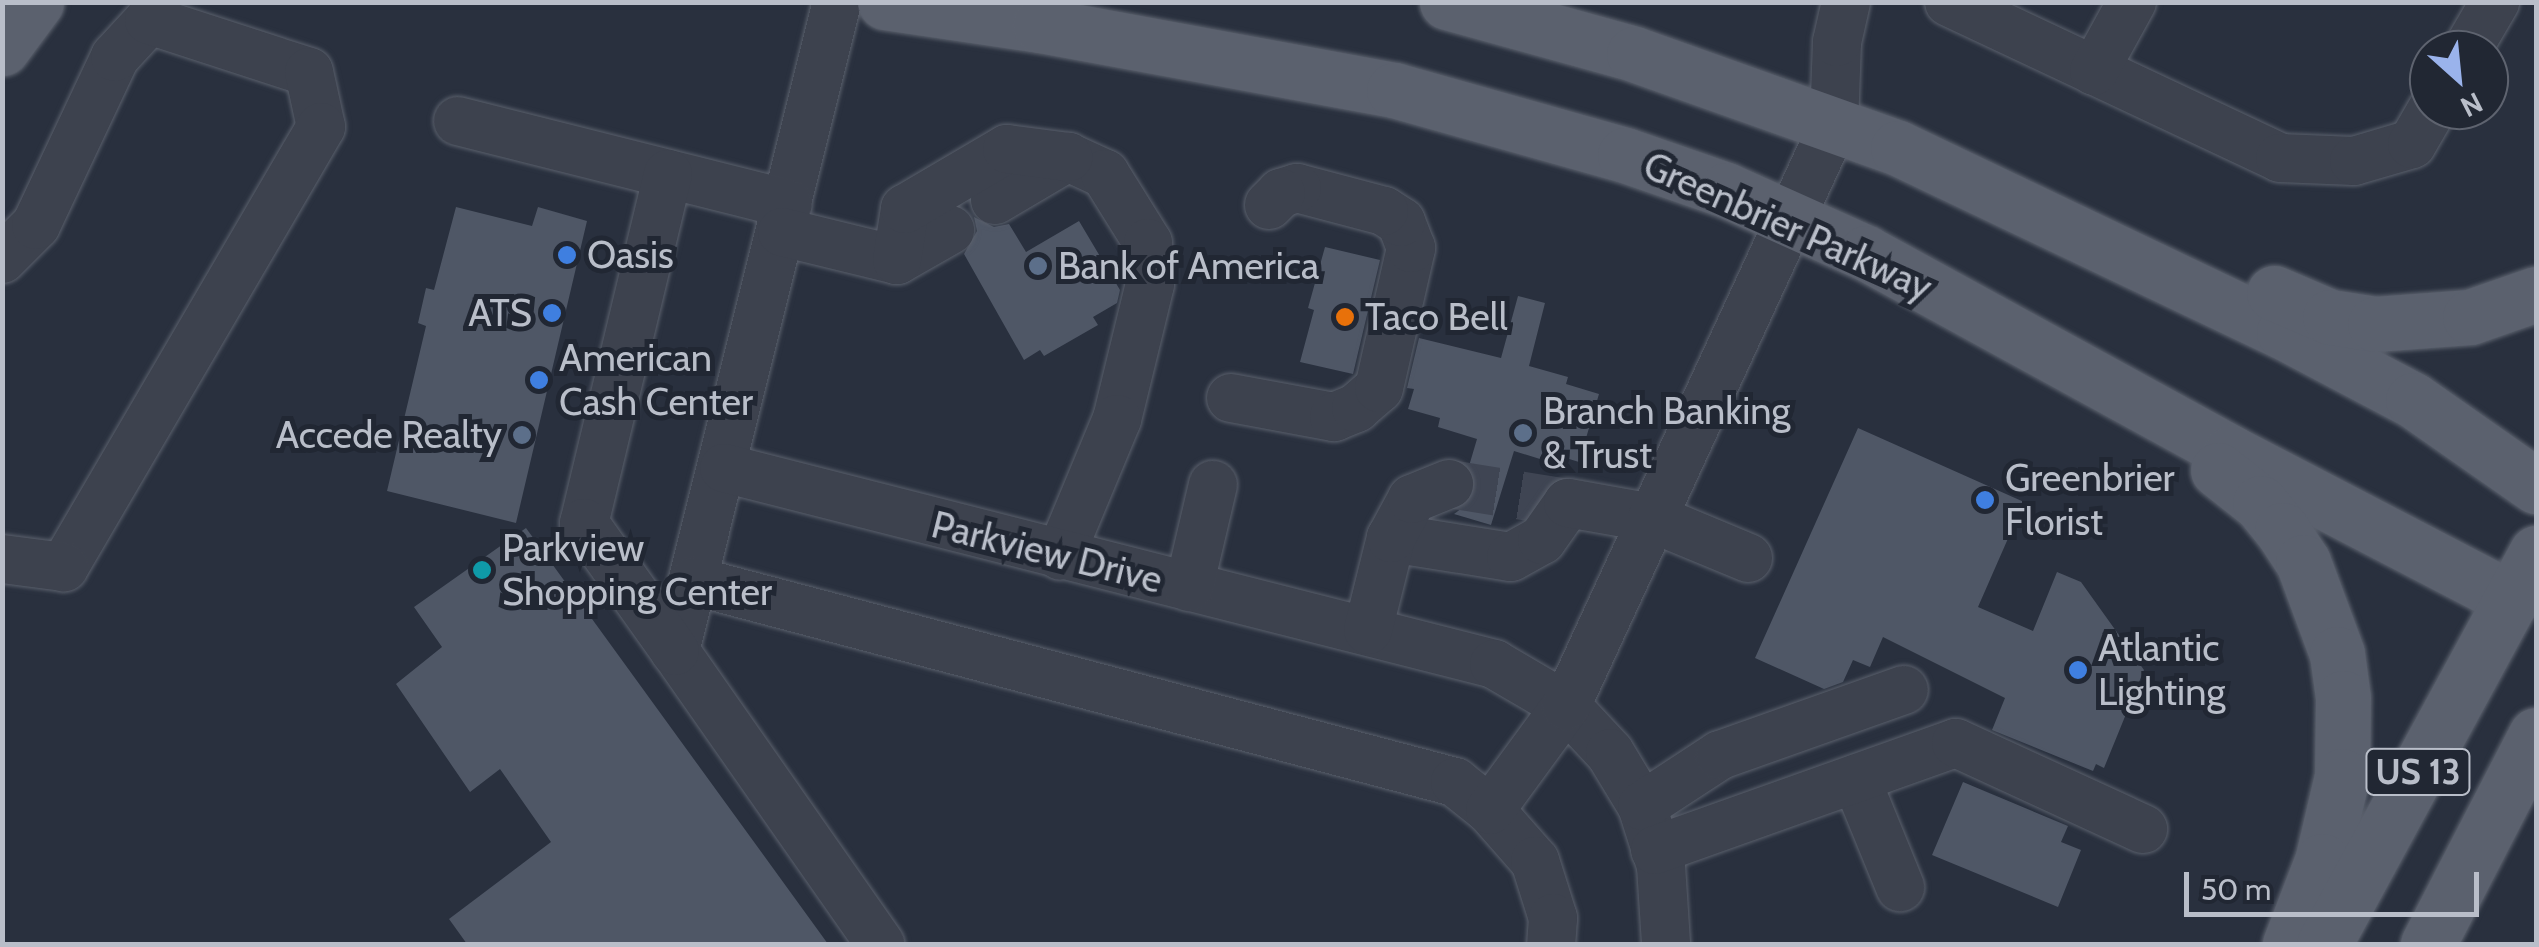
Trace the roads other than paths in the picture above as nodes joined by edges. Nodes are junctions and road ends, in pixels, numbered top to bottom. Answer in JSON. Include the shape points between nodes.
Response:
{"nodes":[{"id":1,"x":36,"y":2,"type":"edge"},
{"id":2,"x":838,"y":2,"type":"edge"},
{"id":3,"x":885,"y":2,"type":"edge"},
{"id":4,"x":1447,"y":2,"type":"edge"},
{"id":5,"x":1846,"y":2,"type":"edge"},
{"id":6,"x":1949,"y":2,"type":"edge"},
{"id":7,"x":2132,"y":2,"type":"edge"},
{"id":8,"x":2495,"y":2,"type":"edge"},
{"id":9,"x":2479,"y":30,"type":"edge"},
{"id":10,"x":2,"y":48,"type":"edge"},
{"id":11,"x":2094,"y":71,"type":"junction"},
{"id":12,"x":458,"y":122,"type":"dead end"},
{"id":13,"x":1834,"y":124,"type":"junction"},
{"id":14,"x":2420,"y":130,"type":"edge"},
{"id":15,"x":1068,"y":157,"type":"junction"},
{"id":16,"x":668,"y":174,"type":"junction"},
{"id":17,"x":995,"y":200,"type":"dead end"},
{"id":18,"x":1268,"y":205,"type":"dead end"},
{"id":19,"x":785,"y":218,"type":"junction"},
{"id":20,"x":1790,"y":218,"type":"junction"},
{"id":21,"x":950,"y":230,"type":"dead end"},
{"id":22,"x":2108,"y":246,"type":"junction"},
{"id":23,"x":2,"y":258,"type":"edge"},
{"id":24,"x":897,"y":260,"type":"junction"},
{"id":25,"x":2536,"y":294,"type":"edge"},
{"id":26,"x":1995,"y":322,"type":"junction"},
{"id":27,"x":1231,"y":398,"type":"dead end"},
{"id":28,"x":724,"y":468,"type":"junction"},
{"id":29,"x":1448,"y":484,"type":"tunnel mouth"},
{"id":30,"x":1212,"y":485,"type":"dead end"},
{"id":31,"x":2536,"y":486,"type":"edge"},
{"id":32,"x":1652,"y":518,"type":"junction"},
{"id":33,"x":1391,"y":538,"type":"junction"},
{"id":34,"x":1060,"y":556,"type":"junction"},
{"id":35,"x":1748,"y":558,"type":"dead end"},
{"id":36,"x":2,"y":559,"type":"edge"},
{"id":37,"x":694,"y":581,"type":"junction"},
{"id":38,"x":1189,"y":587,"type":"junction"},
{"id":39,"x":2528,"y":588,"type":"edge"},
{"id":40,"x":1368,"y":630,"type":"junction"},
{"id":41,"x":675,"y":651,"type":"junction"},
{"id":42,"x":1904,"y":690,"type":"dead end"},
{"id":43,"x":1566,"y":706,"type":"junction"},
{"id":44,"x":2536,"y":735,"type":"edge"},
{"id":45,"x":1856,"y":778,"type":"junction"},
{"id":46,"x":1490,"y":810,"type":"junction"},
{"id":47,"x":1649,"y":828,"type":"junction"},
{"id":48,"x":2143,"y":829,"type":"dead end"},
{"id":49,"x":1900,"y":887,"type":"dead end"},
{"id":50,"x":880,"y":944,"type":"edge"},
{"id":51,"x":1550,"y":944,"type":"edge"},
{"id":52,"x":1666,"y":944,"type":"edge"},
{"id":53,"x":2290,"y":944,"type":"edge"},
{"id":54,"x":2324,"y":944,"type":"edge"},
{"id":55,"x":2428,"y":944,"type":"edge"}],
"edges":[{"from":1,"to":10,"type":"main road"},
{"from":2,"to":19,"type":"street"},
{"from":3,"to":20,"type":"main road","name":"Greenbrier Parkway","via":[[1394,90],[1625,155]]},
{"from":4,"to":13,"type":"main road","via":[[1634,54]]},
{"from":5,"to":13,"type":"street","via":[[1836,42]]},
{"from":6,"to":11,"type":"street"},
{"from":7,"to":11,"type":"street"},
{"from":8,"to":9,"type":"street"},
{"from":11,"to":14,"type":"street","via":[[2280,158],[2354,161],[2412,144]]},
{"from":12,"to":16,"type":"street"},
{"from":13,"to":20,"type":"street"},
{"from":13,"to":22,"type":"main road"},
{"from":15,"to":17,"type":"street"},
{"from":15,"to":24,"type":"street","via":[[1007,149],[905,209]]},
{"from":15,"to":34,"type":"street","via":[[1105,174],[1148,243],[1150,284],[1117,419]]},
{"from":16,"to":19,"type":"street"},
{"from":16,"to":41,"type":"street","via":[[584,523]]},
{"from":18,"to":27,"type":"street","via":[[1296,188],[1384,211],[1401,222],[1411,248],[1379,388],[1356,408],[1334,416]]},
{"from":19,"to":24,"type":"street"},
{"from":19,"to":28,"type":"street"},
{"from":20,"to":26,"type":"main road","name":"Greenbrier Parkway"},
{"from":20,"to":32,"type":"street"},
{"from":21,"to":24,"type":"street"},
{"from":22,"to":25,"type":"main road","via":[[2236,273],[2330,317],[2375,324],[2470,316]]},
{"from":22,"to":31,"type":"main road","via":[[2413,400]]},
{"from":23,"to":36,"type":"street","via":[[36,224],[114,57],[149,20],[308,72],[321,126],[64,567]]},
{"from":26,"to":39,"type":"main road","name":"Greenbrier Parkway","via":[[2230,453]]},
{"from":26,"to":53,"type":"main road","via":[[2104,406],[2236,482],[2303,562],[2337,654],[2345,741],[2336,816]]},
{"from":28,"to":34,"type":"street","name":"Parkview Drive"},
{"from":28,"to":37,"type":"street"},
{"from":29,"to":33,"type":"street","via":[[1412,499]]},
{"from":30,"to":38,"type":"street"},
{"from":32,"to":33,"type":"street","via":[[1568,503],[1542,540],[1512,557]]},
{"from":32,"to":35,"type":"street"},
{"from":32,"to":43,"type":"street"},
{"from":33,"to":40,"type":"street"},
{"from":34,"to":38,"type":"street","name":"Parkview Drive"},
{"from":37,"to":41,"type":"street"},
{"from":37,"to":46,"type":"street","via":[[1455,782]]},
{"from":38,"to":40,"type":"street","name":"Parkview Drive"},
{"from":39,"to":54,"type":"main road","number":"US 13"},
{"from":40,"to":43,"type":"street","name":"Parkview Drive","via":[[1494,664]]},
{"from":41,"to":50,"type":"street"},
{"from":42,"to":47,"type":"street","via":[[1720,756]]},
{"from":43,"to":46,"type":"street"},
{"from":43,"to":47,"type":"street","name":"Parkview Drive","via":[[1610,753]]},
{"from":44,"to":55,"type":"main road","number":"US 13"},
{"from":45,"to":47,"type":"street"},
{"from":45,"to":48,"type":"street","via":[[1956,744]]},
{"from":45,"to":49,"type":"street"},
{"from":46,"to":51,"type":"street","via":[[1535,860],[1553,918]]},
{"from":47,"to":52,"type":"street","name":"Parkview Drive","via":[[1661,866]]}]}
